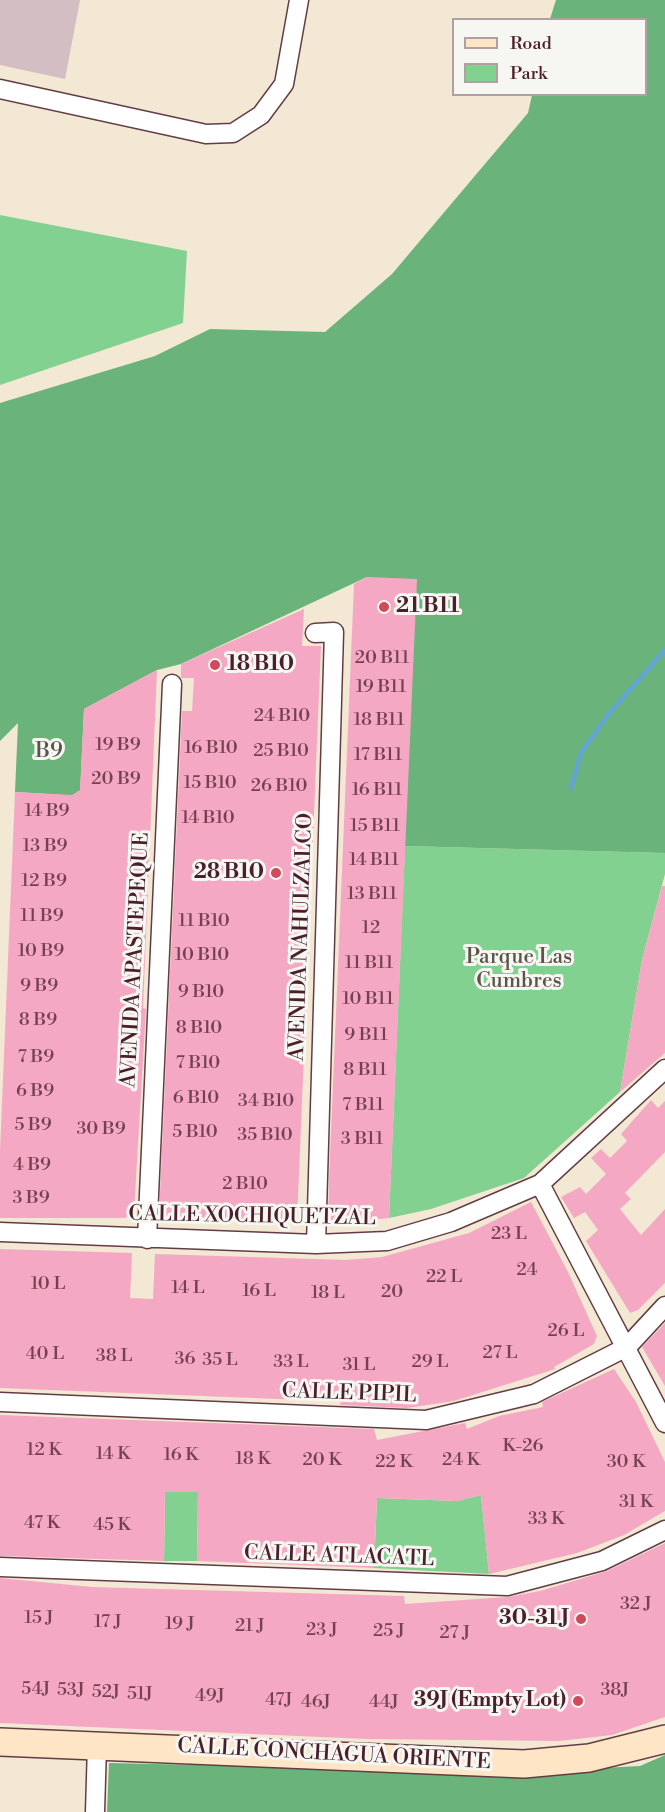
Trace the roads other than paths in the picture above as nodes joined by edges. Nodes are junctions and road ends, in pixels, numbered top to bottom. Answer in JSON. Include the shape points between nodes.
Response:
{"nodes":[{"id":1,"x":299,"y":0,"type":"edge"},
{"id":2,"x":0,"y":89,"type":"edge"},
{"id":3,"x":315,"y":633,"type":"dead end"},
{"id":4,"x":172,"y":684,"type":"dead end"},
{"id":5,"x":665,"y":1069,"type":"edge"},
{"id":6,"x":540,"y":1184,"type":"junction"},
{"id":7,"x":0,"y":1232,"type":"edge"},
{"id":8,"x":147,"y":1239,"type":"junction"},
{"id":9,"x":315,"y":1244,"type":"junction"},
{"id":10,"x":665,"y":1306,"type":"edge"},
{"id":11,"x":627,"y":1347,"type":"junction"},
{"id":12,"x":0,"y":1402,"type":"edge"},
{"id":13,"x":665,"y":1423,"type":"edge"},
{"id":14,"x":665,"y":1530,"type":"edge"},
{"id":15,"x":0,"y":1567,"type":"edge"},
{"id":16,"x":665,"y":1739,"type":"edge"},
{"id":17,"x":0,"y":1742,"type":"edge"},
{"id":18,"x":97,"y":1757,"type":"junction"},
{"id":19,"x":95,"y":1812,"type":"edge"}],
"edges":[{"from":1,"to":2,"type":"street","via":[[284,84],[261,115],[233,133],[206,134]]},
{"from":3,"to":9,"type":"street","name":"AVENIDA NAHULZALCO","via":[[334,632]]},
{"from":4,"to":8,"type":"street","name":"AVENIDA APASTEPEQUE"},
{"from":5,"to":6,"type":"street","name":"CALLE XOCHIQUETZAL"},
{"from":6,"to":9,"type":"street","name":"CALLE XOCHIQUETZAL","via":[[451,1222],[387,1241]]},
{"from":6,"to":11,"type":"street"},
{"from":7,"to":8,"type":"street","name":"CALLE XOCHIQUETZAL"},
{"from":8,"to":9,"type":"street","name":"CALLE XOCHIQUETZAL"},
{"from":10,"to":11,"type":"street","name":"CALLE PIPIL"},
{"from":11,"to":12,"type":"street","name":"CALLE PIPIL","via":[[534,1394],[426,1420]]},
{"from":11,"to":13,"type":"street"},
{"from":14,"to":15,"type":"street","name":"CALLE ATLACATL","via":[[602,1561],[507,1586]]},
{"from":16,"to":18,"type":"main road","name":"CALLE CONCHAGUA ORIENTE","via":[[589,1758],[524,1764]]},
{"from":17,"to":18,"type":"main road","name":"CALLE CONCHAGUA ORIENTE"},
{"from":18,"to":19,"type":"street"}]}
